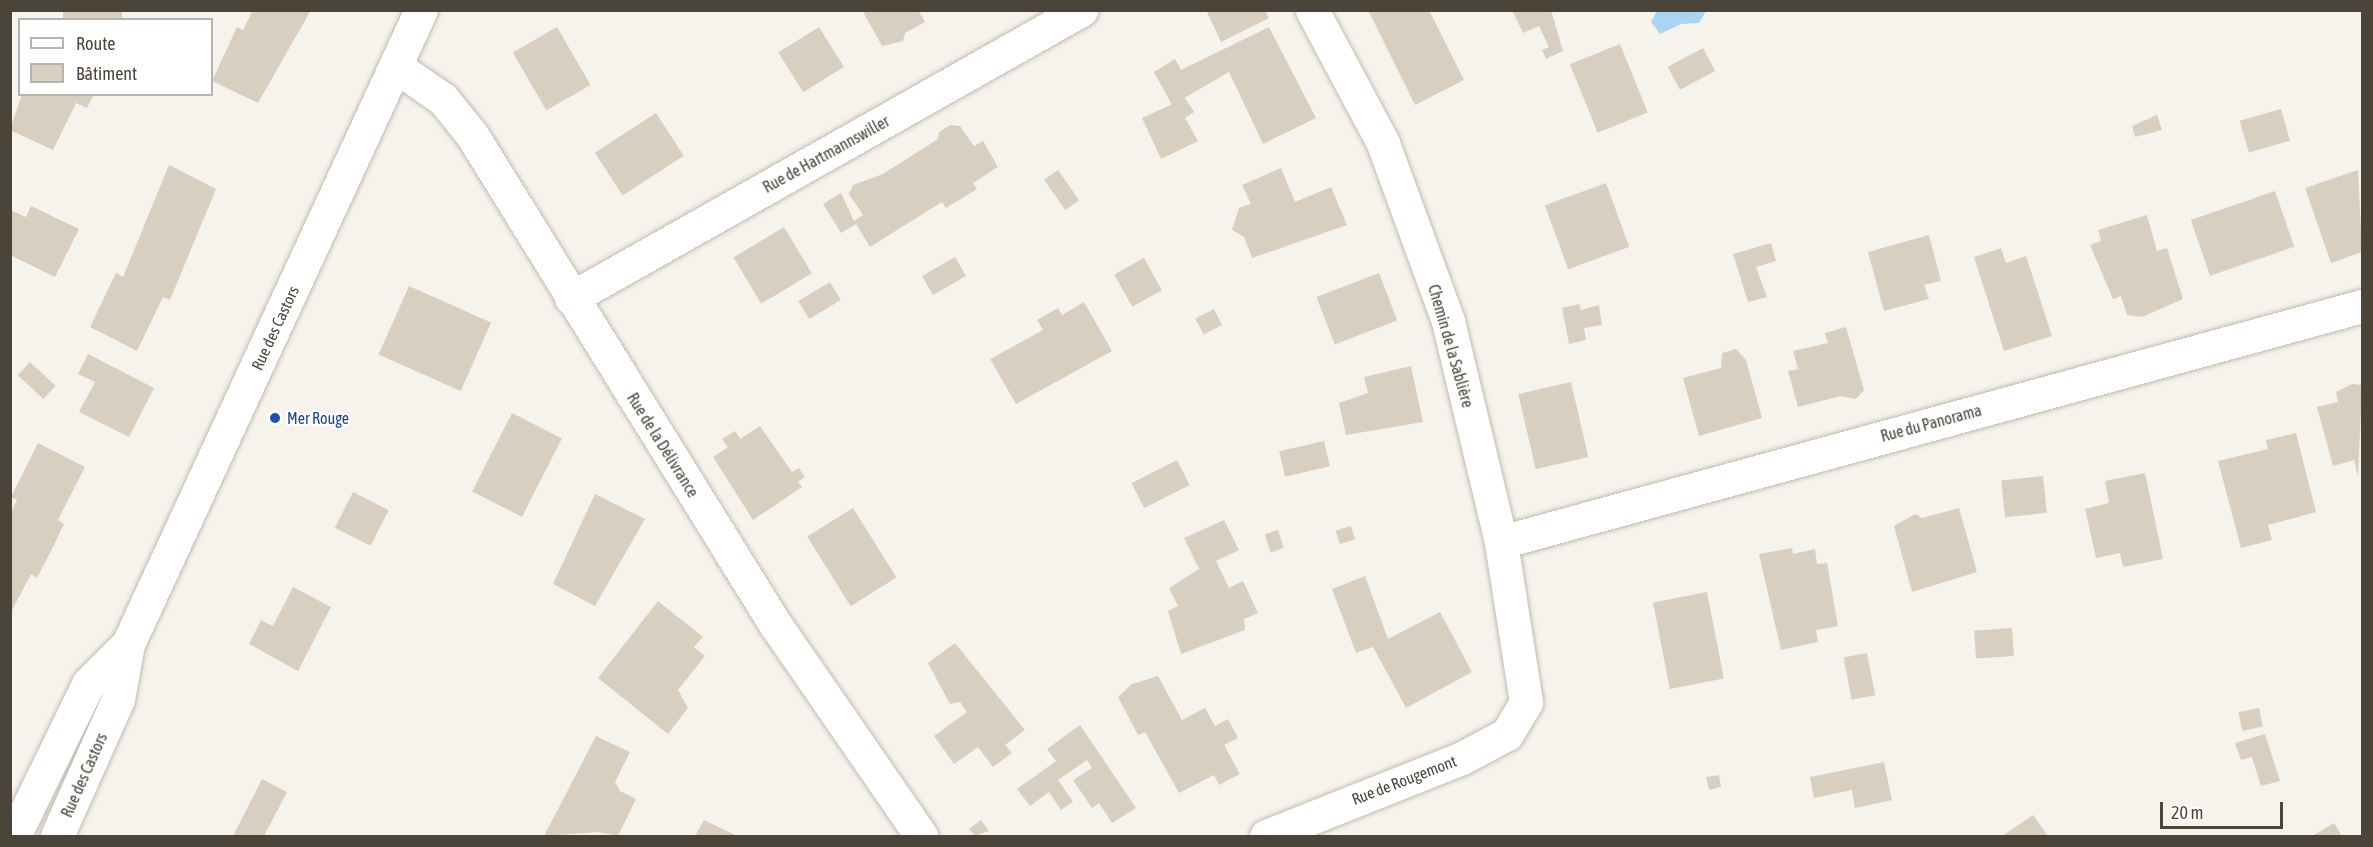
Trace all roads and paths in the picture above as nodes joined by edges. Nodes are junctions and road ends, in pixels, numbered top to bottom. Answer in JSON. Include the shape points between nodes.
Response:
{"nodes":[{"id":1,"x":421,"y":10,"type":"edge"},
{"id":2,"x":1081,"y":10,"type":"edge"},
{"id":3,"x":1312,"y":10,"type":"edge"},
{"id":4,"x":395,"y":66,"type":"junction"},
{"id":5,"x":571,"y":298,"type":"junction"},
{"id":6,"x":2362,"y":306,"type":"edge"},
{"id":7,"x":1501,"y":542,"type":"junction"},
{"id":8,"x":128,"y":644,"type":"junction"},
{"id":9,"x":1526,"y":702,"type":"joint"},
{"id":10,"x":14,"y":837,"type":"edge"},
{"id":11,"x":57,"y":837,"type":"edge"},
{"id":12,"x":921,"y":837,"type":"edge"},
{"id":13,"x":1266,"y":837,"type":"edge"}],
"edges":[{"from":1,"to":4,"type":"street","name":"Rue des Castors"},
{"from":2,"to":5,"type":"street","name":"Rue de Hartmannswiller"},
{"from":3,"to":7,"type":"street","name":"Chemin de la Sablière","via":[[1383,143],[1448,321]]},
{"from":4,"to":5,"type":"street","name":"Rue de la Délivrance","via":[[443,99],[472,135]]},
{"from":4,"to":8,"type":"street","name":"Rue des Castors"},
{"from":5,"to":12,"type":"street","name":"Rue de la Délivrance","via":[[775,624]]},
{"from":6,"to":7,"type":"street","name":"Rue du Panorama"},
{"from":7,"to":9,"type":"street","name":"Chemin de la Sablière"},
{"from":8,"to":10,"type":"street","name":"Rue des Castors","via":[[88,684]]},
{"from":8,"to":11,"type":"street","name":"Rue des Castors","via":[[118,699]]},
{"from":9,"to":13,"type":"street","name":"Rue de Rougemont","via":[[1508,734],[1462,758]]}]}
